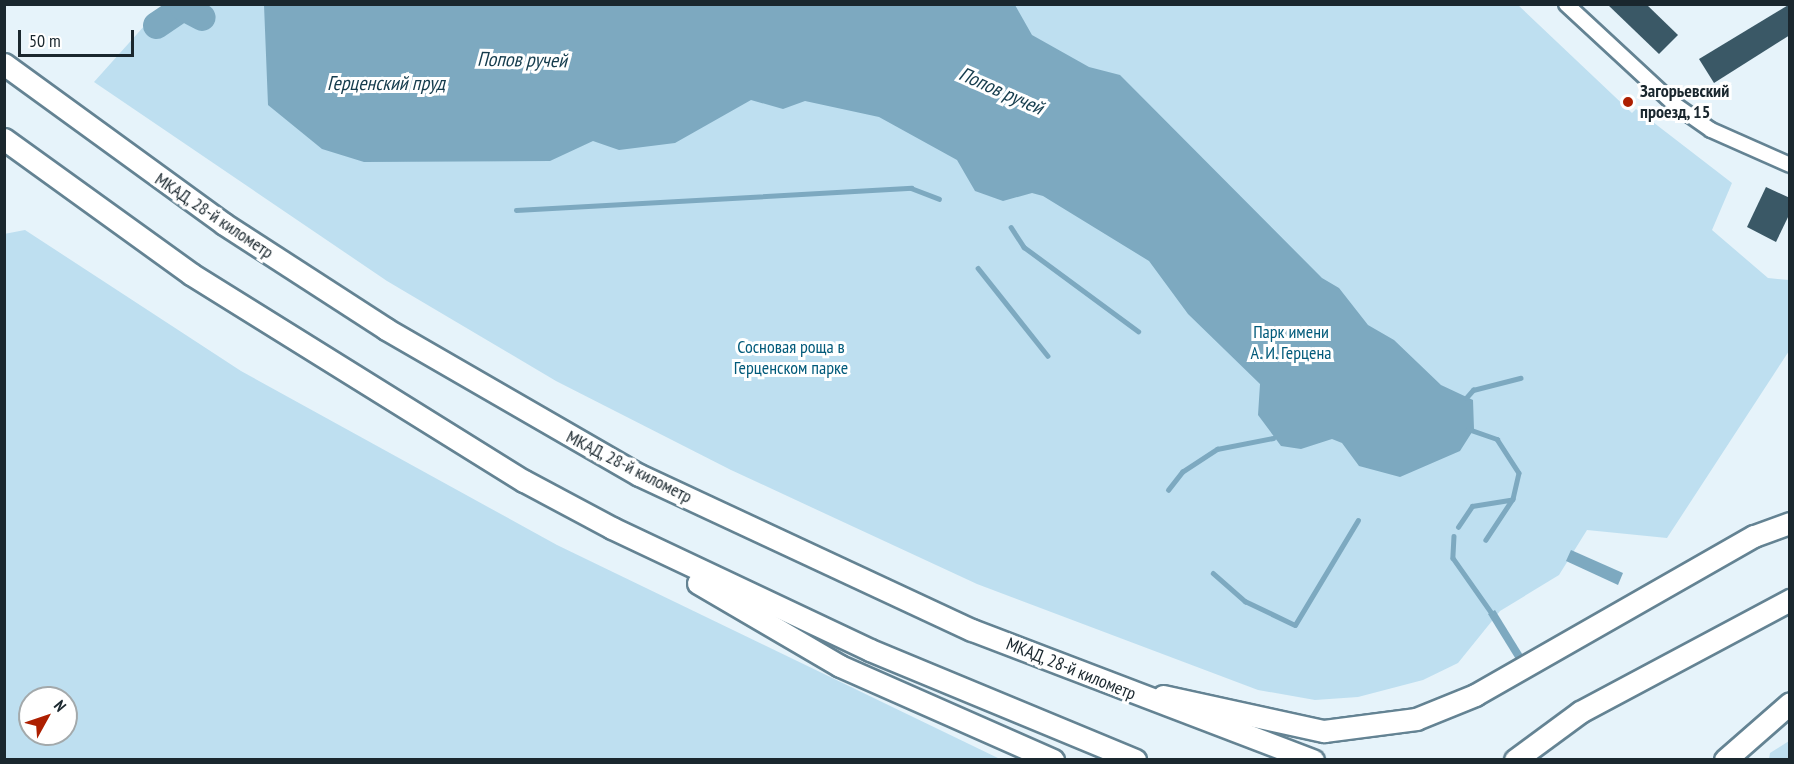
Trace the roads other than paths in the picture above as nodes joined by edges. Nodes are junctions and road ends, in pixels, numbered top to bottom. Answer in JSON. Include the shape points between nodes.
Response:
{"nodes":[{"id":1,"x":1566,"y":4,"type":"edge"},
{"id":2,"x":4,"y":64,"type":"edge"},
{"id":3,"x":4,"y":139,"type":"edge"},
{"id":4,"x":1790,"y":165,"type":"edge"},
{"id":5,"x":524,"y":481,"type":"junction"},
{"id":6,"x":1790,"y":524,"type":"edge"},
{"id":7,"x":1790,"y":600,"type":"edge"},
{"id":8,"x":1058,"y":665,"type":"junction"},
{"id":9,"x":1790,"y":703,"type":"edge"},
{"id":10,"x":1053,"y":759,"type":"edge"},
{"id":11,"x":1135,"y":759,"type":"edge"},
{"id":12,"x":1313,"y":759,"type":"edge"},
{"id":13,"x":1515,"y":759,"type":"edge"},
{"id":14,"x":1725,"y":759,"type":"edge"}],
"edges":[{"from":1,"to":4,"type":"street","via":[[1674,104],[1711,130]]},
{"from":2,"to":8,"type":"main road","name":"МКАД, 28-й километр","via":[[224,224],[467,380],[639,475]]},
{"from":3,"to":5,"type":"main road","via":[[191,274],[428,426]]},
{"from":5,"to":10,"type":"main road","via":[[840,666]]},
{"from":5,"to":11,"type":"main road","via":[[870,650]]},
{"from":6,"to":8,"type":"main road","via":[[1754,536],[1475,695],[1416,719],[1324,731],[1166,696]]},
{"from":7,"to":13,"type":"main road","via":[[1580,712]]},
{"from":8,"to":12,"type":"main road","name":"МКАД, 28-й километр"},
{"from":9,"to":14,"type":"main road"}]}
